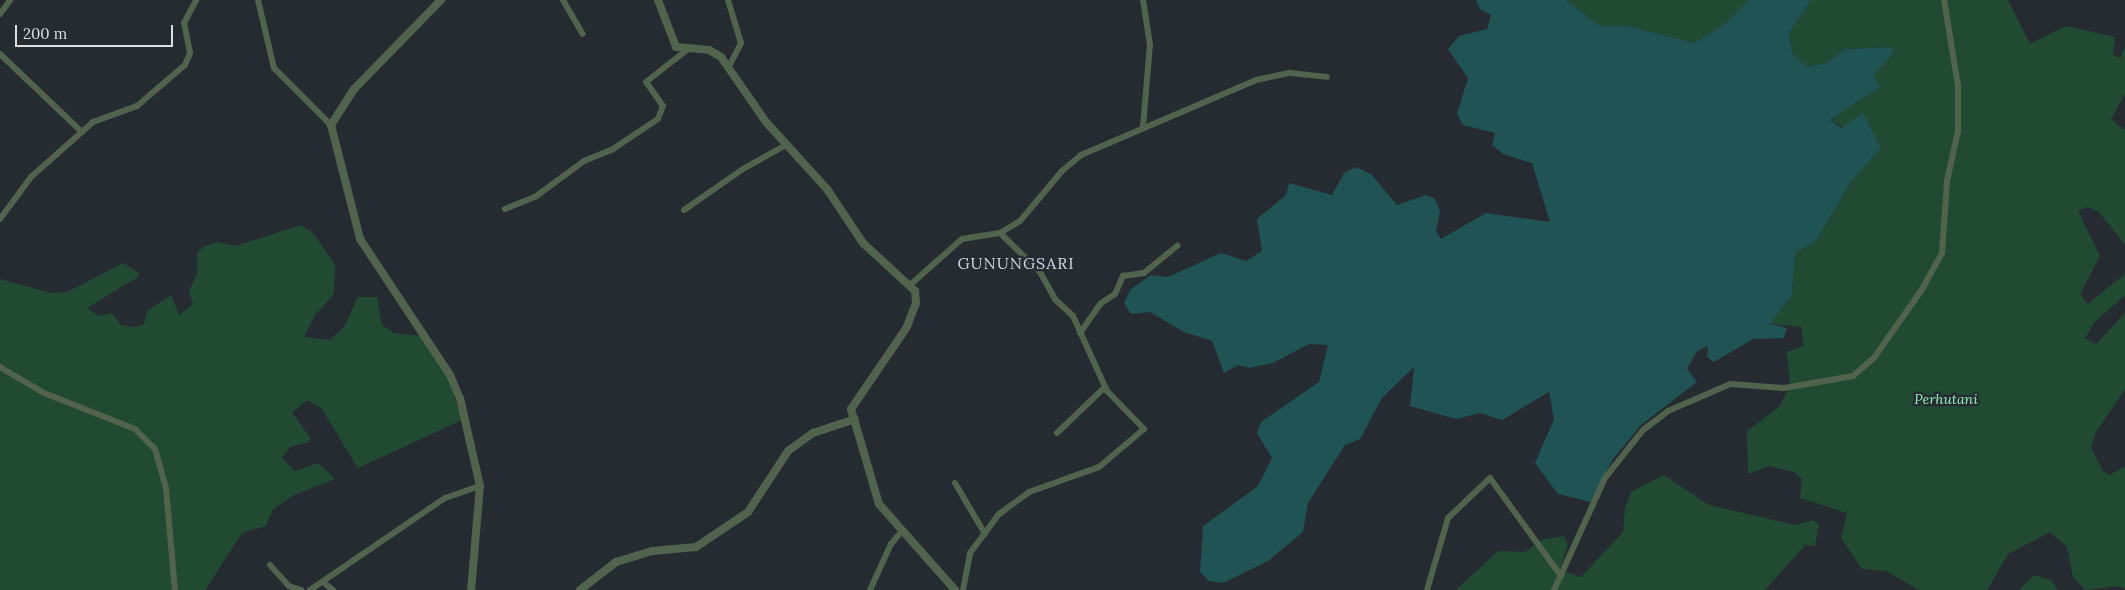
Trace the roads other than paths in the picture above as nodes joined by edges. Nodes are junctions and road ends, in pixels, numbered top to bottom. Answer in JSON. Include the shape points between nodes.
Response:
{"nodes":[{"id":1,"x":10,"y":0,"type":"edge"},
{"id":2,"x":196,"y":0,"type":"edge"},
{"id":3,"x":258,"y":0,"type":"edge"},
{"id":4,"x":441,"y":0,"type":"edge"},
{"id":5,"x":563,"y":0,"type":"edge"},
{"id":6,"x":658,"y":0,"type":"edge"},
{"id":7,"x":728,"y":0,"type":"edge"},
{"id":8,"x":1143,"y":0,"type":"edge"},
{"id":9,"x":1944,"y":0,"type":"edge"},
{"id":10,"x":0,"y":14,"type":"edge"},
{"id":11,"x":583,"y":34,"type":"dead end"},
{"id":12,"x":686,"y":50,"type":"junction"},
{"id":13,"x":0,"y":54,"type":"edge"},
{"id":14,"x":729,"y":67,"type":"junction"},
{"id":15,"x":1327,"y":77,"type":"dead end"},
{"id":16,"x":331,"y":125,"type":"junction"},
{"id":17,"x":1143,"y":126,"type":"junction"},
{"id":18,"x":82,"y":132,"type":"junction"},
{"id":19,"x":786,"y":145,"type":"junction"},
{"id":20,"x":505,"y":209,"type":"dead end"},
{"id":21,"x":684,"y":210,"type":"dead end"},
{"id":22,"x":0,"y":219,"type":"edge"},
{"id":23,"x":1000,"y":233,"type":"junction"},
{"id":24,"x":1177,"y":246,"type":"dead end"},
{"id":25,"x":911,"y":284,"type":"junction"},
{"id":26,"x":1080,"y":333,"type":"junction"},
{"id":27,"x":0,"y":367,"type":"edge"},
{"id":28,"x":1105,"y":387,"type":"junction"},
{"id":29,"x":855,"y":419,"type":"junction"},
{"id":30,"x":1057,"y":433,"type":"dead end"},
{"id":31,"x":955,"y":483,"type":"dead end"},
{"id":32,"x":480,"y":486,"type":"junction"},
{"id":33,"x":901,"y":532,"type":"junction"},
{"id":34,"x":985,"y":534,"type":"junction"},
{"id":35,"x":270,"y":565,"type":"dead end"},
{"id":36,"x":1561,"y":576,"type":"junction"},
{"id":37,"x":323,"y":582,"type":"junction"},
{"id":38,"x":175,"y":590,"type":"edge"},
{"id":39,"x":301,"y":590,"type":"edge"},
{"id":40,"x":310,"y":590,"type":"edge"},
{"id":41,"x":333,"y":590,"type":"edge"},
{"id":42,"x":471,"y":590,"type":"edge"},
{"id":43,"x":580,"y":590,"type":"edge"},
{"id":44,"x":870,"y":590,"type":"edge"},
{"id":45,"x":955,"y":590,"type":"edge"},
{"id":46,"x":963,"y":590,"type":"edge"},
{"id":47,"x":1427,"y":590,"type":"edge"},
{"id":48,"x":1554,"y":590,"type":"edge"}],
"edges":[{"from":1,"to":10,"type":"street"},
{"from":2,"to":18,"type":"street","via":[[184,23],[190,53],[185,65],[137,106],[96,120]]},
{"from":3,"to":16,"type":"street","via":[[274,68]]},
{"from":4,"to":16,"type":"street","via":[[354,89]]},
{"from":5,"to":11,"type":"street"},
{"from":6,"to":12,"type":"street","via":[[674,43]]},
{"from":7,"to":14,"type":"street","via":[[741,43]]},
{"from":8,"to":17,"type":"street","via":[[1150,45]]},
{"from":9,"to":36,"type":"street","via":[[1960,102],[1940,259],[1867,367],[1832,382],[1784,388],[1737,383],[1717,388],[1668,410],[1643,430],[1605,478]]},
{"from":12,"to":14,"type":"street","via":[[714,52]]},
{"from":12,"to":20,"type":"street","via":[[646,82],[663,106],[658,118],[614,149],[584,161],[535,196]]},
{"from":13,"to":18,"type":"street"},
{"from":14,"to":19,"type":"street"},
{"from":15,"to":17,"type":"street","via":[[1290,73],[1256,80]]},
{"from":16,"to":32,"type":"street","via":[[360,239],[450,375],[460,398]]},
{"from":17,"to":23,"type":"street","via":[[1075,159],[1031,211]]},
{"from":18,"to":22,"type":"street","via":[[31,177]]},
{"from":19,"to":21,"type":"street","via":[[743,169]]},
{"from":19,"to":25,"type":"street","via":[[827,189],[872,252]]},
{"from":23,"to":25,"type":"street","via":[[962,240]]},
{"from":23,"to":26,"type":"street","via":[[1040,272]]},
{"from":24,"to":26,"type":"street","via":[[1144,274],[1123,276],[1117,292],[1100,304]]},
{"from":25,"to":29,"type":"street","via":[[916,297],[907,327],[852,404]]},
{"from":26,"to":28,"type":"street"},
{"from":27,"to":38,"type":"street","via":[[44,393],[134,429],[155,449],[166,488]]},
{"from":28,"to":30,"type":"street"},
{"from":28,"to":34,"type":"street","via":[[1143,426],[1142,432],[1099,467],[1021,497]]},
{"from":29,"to":33,"type":"street","via":[[879,504]]},
{"from":29,"to":43,"type":"street","via":[[813,433],[788,451],[748,512],[696,547],[652,551],[616,562]]},
{"from":31,"to":34,"type":"street"},
{"from":32,"to":37,"type":"street","via":[[445,498]]},
{"from":32,"to":42,"type":"street"},
{"from":33,"to":44,"type":"street","via":[[890,544]]},
{"from":33,"to":45,"type":"street"},
{"from":34,"to":46,"type":"street","via":[[970,553]]},
{"from":35,"to":39,"type":"street","via":[[289,586]]},
{"from":36,"to":47,"type":"street","via":[[1528,536],[1494,480],[1487,478],[1448,518]]},
{"from":36,"to":48,"type":"street"},
{"from":37,"to":40,"type":"street"},
{"from":37,"to":41,"type":"street"}]}
